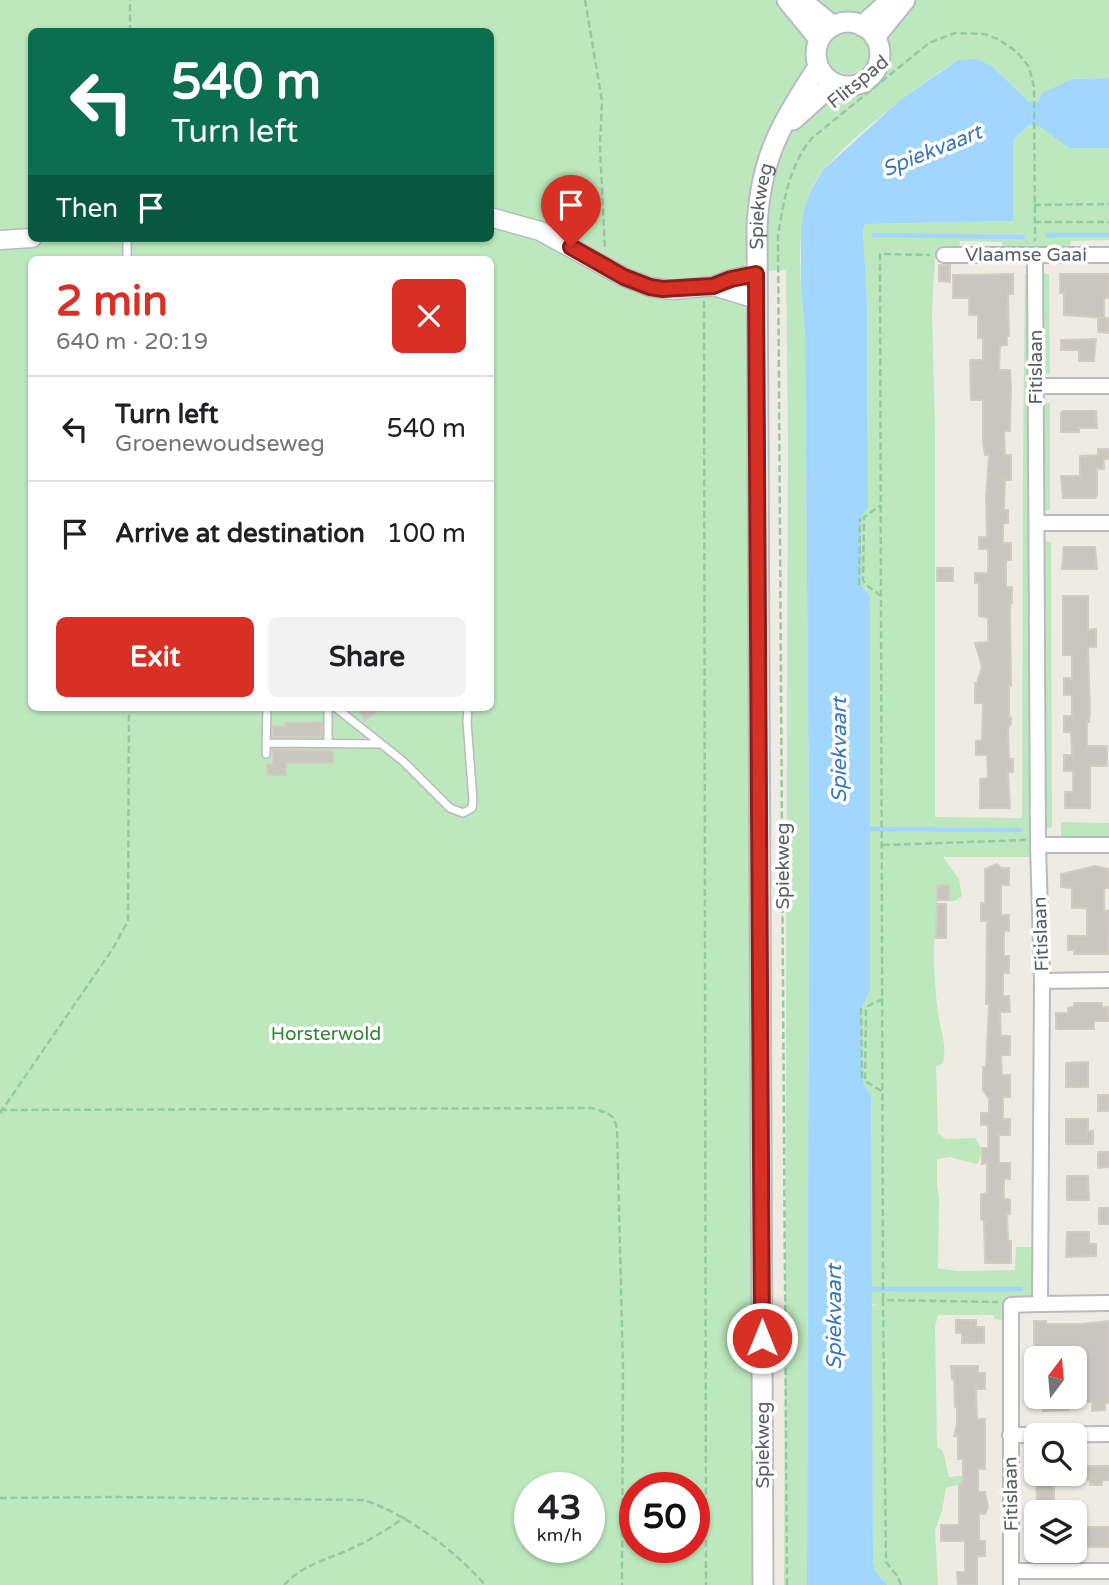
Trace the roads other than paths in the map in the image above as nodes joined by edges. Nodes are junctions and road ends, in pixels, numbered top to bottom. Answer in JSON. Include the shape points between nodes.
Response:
{"nodes":[{"id":1,"x":787,"y":0,"type":"edge"},
{"id":2,"x":801,"y":0,"type":"edge"},
{"id":3,"x":891,"y":0,"type":"edge"},
{"id":4,"x":905,"y":0,"type":"edge"},
{"id":5,"x":868,"y":31,"type":"junction"},
{"id":6,"x":826,"y":33,"type":"junction"},
{"id":7,"x":818,"y":67,"type":"junction"},
{"id":8,"x":834,"y":83,"type":"junction"},
{"id":9,"x":779,"y":132,"type":"junction"},
{"id":10,"x":494,"y":219,"type":"edge"},
{"id":11,"x":28,"y":238,"type":"edge"},
{"id":12,"x":0,"y":240,"type":"edge"},
{"id":13,"x":944,"y":255,"type":"road end"},
{"id":14,"x":1035,"y":255,"type":"junction"},
{"id":15,"x":1109,"y":255,"type":"edge"},
{"id":16,"x":756,"y":274,"type":"junction"},
{"id":17,"x":709,"y":287,"type":"junction"},
{"id":18,"x":756,"y":299,"type":"junction"},
{"id":19,"x":1036,"y":386,"type":"junction"},
{"id":20,"x":1109,"y":386,"type":"edge"},
{"id":21,"x":1037,"y":523,"type":"junction"},
{"id":22,"x":1109,"y":523,"type":"edge"},
{"id":23,"x":267,"y":711,"type":"edge"},
{"id":24,"x":328,"y":711,"type":"edge"},
{"id":25,"x":340,"y":711,"type":"edge"},
{"id":26,"x":468,"y":711,"type":"edge"},
{"id":27,"x":266,"y":743,"type":"junction"},
{"id":28,"x":328,"y":744,"type":"junction"},
{"id":29,"x":381,"y":744,"type":"junction"},
{"id":30,"x":266,"y":754,"type":"dead end"},
{"id":31,"x":1038,"y":843,"type":"junction"},
{"id":32,"x":1109,"y":845,"type":"edge"},
{"id":33,"x":1109,"y":980,"type":"edge"},
{"id":34,"x":1042,"y":981,"type":"junction"},
{"id":35,"x":1109,"y":1303,"type":"edge"},
{"id":36,"x":1040,"y":1304,"type":"junction"},
{"id":37,"x":1109,"y":1434,"type":"edge"},
{"id":38,"x":1010,"y":1435,"type":"junction"},
{"id":39,"x":1109,"y":1571,"type":"edge"},
{"id":40,"x":1011,"y":1578,"type":"edge"},
{"id":41,"x":763,"y":1585,"type":"edge"}],
"edges":[{"from":1,"to":6,"type":"main road"},
{"from":2,"to":6,"type":"main road"},
{"from":3,"to":5,"type":"main road"},
{"from":4,"to":5,"type":"main road"},
{"from":5,"to":6,"type":"main road","via":[[842,23]]},
{"from":5,"to":8,"type":"main road","via":[[880,57],[872,76],[854,86]]},
{"from":6,"to":7,"type":"main road","via":[[816,48]]},
{"from":7,"to":8,"type":"main road"},
{"from":7,"to":9,"type":"main road","name":"Spiekweg"},
{"from":8,"to":9,"type":"main road","name":"Spiekweg"},
{"from":9,"to":16,"type":"main road","name":"Spiekweg","via":[[760,190]]},
{"from":10,"to":17,"type":"street","via":[[540,231],[650,287]]},
{"from":11,"to":12,"type":"street"},
{"from":13,"to":14,"type":"street","name":"Vlaamse Gaai"},
{"from":14,"to":15,"type":"street","name":"Vlaamse Gaai"},
{"from":14,"to":19,"type":"street","name":"Fitislaan"},
{"from":16,"to":17,"type":"street"},
{"from":16,"to":18,"type":"main road","name":"Spiekweg"},
{"from":17,"to":18,"type":"street"},
{"from":18,"to":41,"type":"main road","name":"Spiekweg"},
{"from":19,"to":20,"type":"street"},
{"from":19,"to":21,"type":"street","name":"Fitislaan"},
{"from":21,"to":22,"type":"street"},
{"from":21,"to":31,"type":"street","name":"Fitislaan"},
{"from":23,"to":27,"type":"lane"},
{"from":24,"to":28,"type":"lane"},
{"from":25,"to":29,"type":"lane"},
{"from":26,"to":29,"type":"lane","via":[[472,800],[468,811],[450,808]]},
{"from":27,"to":28,"type":"lane"},
{"from":27,"to":30,"type":"lane"},
{"from":28,"to":29,"type":"lane"},
{"from":31,"to":32,"type":"street"},
{"from":31,"to":34,"type":"street","name":"Fitislaan"},
{"from":33,"to":34,"type":"street"},
{"from":34,"to":36,"type":"street","name":"Fitislaan"},
{"from":35,"to":36,"type":"street"},
{"from":36,"to":38,"type":"street","name":"Fitislaan","via":[[1012,1305]]},
{"from":37,"to":38,"type":"street"},
{"from":38,"to":40,"type":"street","name":"Fitislaan"},
{"from":39,"to":40,"type":"street"}]}
